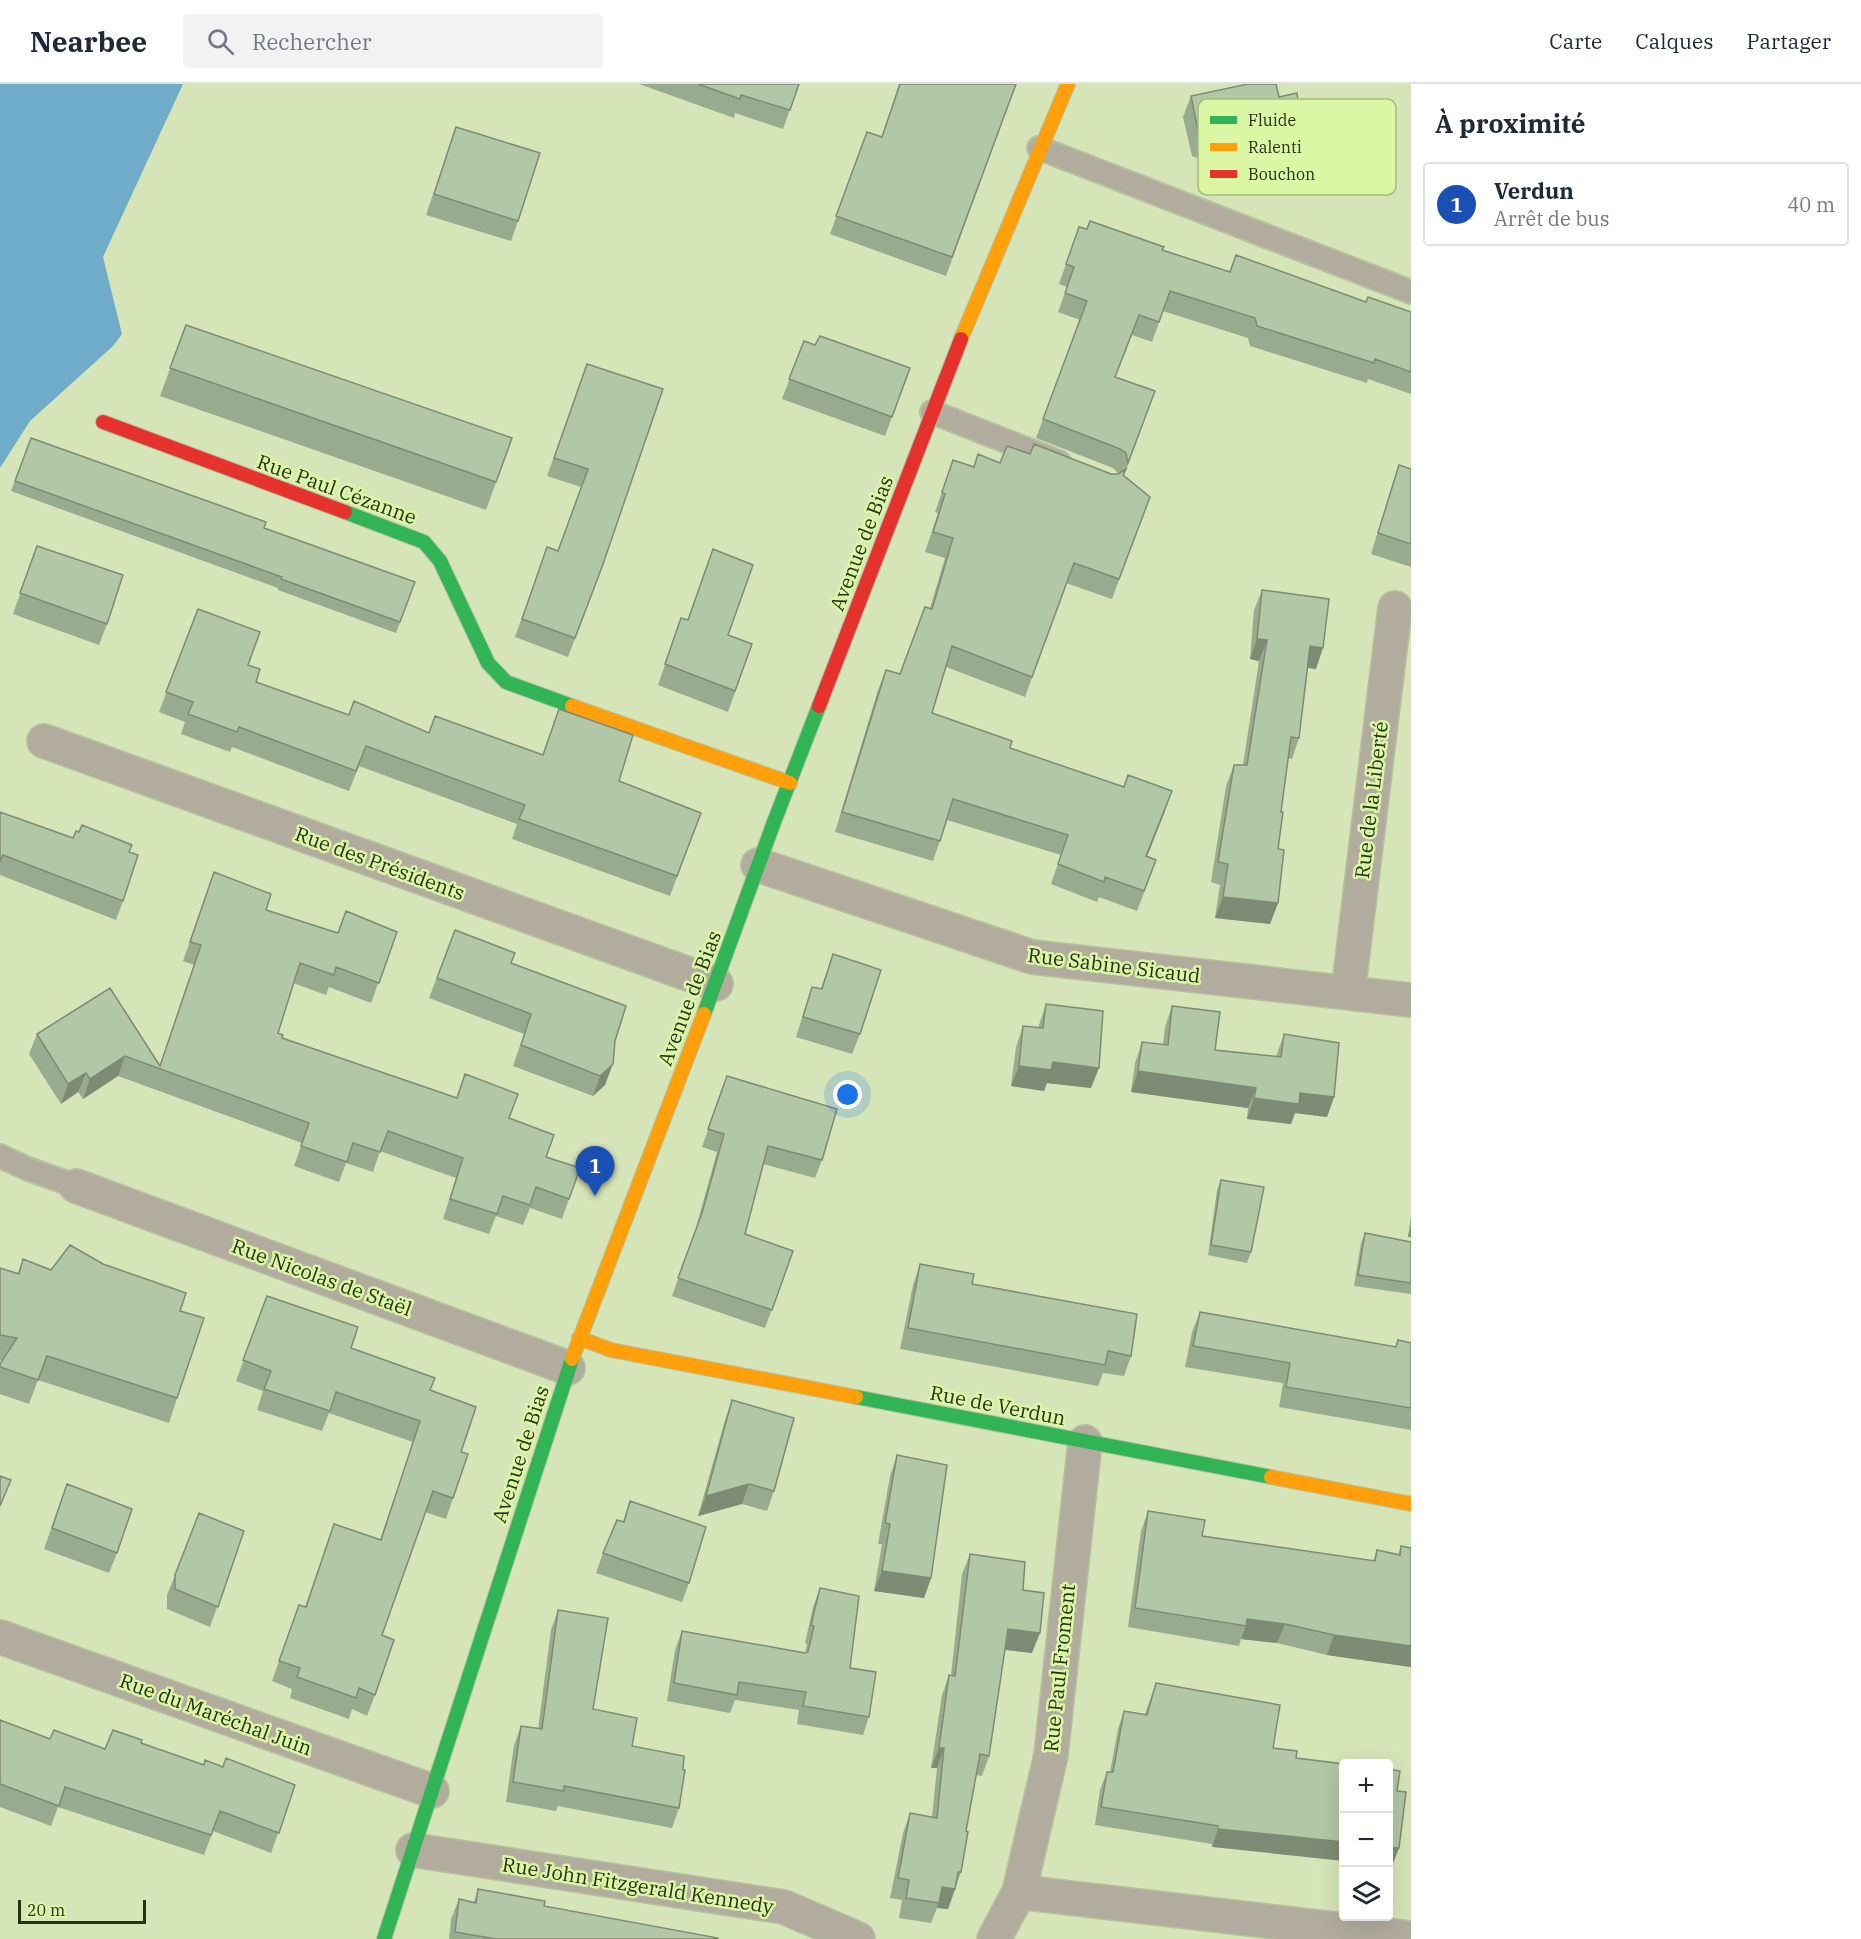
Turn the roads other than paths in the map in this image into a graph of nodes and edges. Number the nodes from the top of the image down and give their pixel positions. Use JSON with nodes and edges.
{"nodes":[{"id":1,"x":1068,"y":84,"type":"edge"},
{"id":2,"x":1039,"y":148,"type":"junction"},
{"id":3,"x":1411,"y":292,"type":"edge"},
{"id":4,"x":932,"y":412,"type":"junction"},
{"id":5,"x":103,"y":422,"type":"dead end"},
{"id":6,"x":1075,"y":468,"type":"edge"},
{"id":7,"x":1395,"y":608,"type":"dead end"},
{"id":8,"x":44,"y":741,"type":"dead end"},
{"id":9,"x":790,"y":783,"type":"junction"},
{"id":10,"x":758,"y":865,"type":"junction"},
{"id":11,"x":716,"y":984,"type":"junction"},
{"id":12,"x":1348,"y":993,"type":"junction"},
{"id":13,"x":1411,"y":1000,"type":"edge"},
{"id":14,"x":0,"y":1156,"type":"edge"},
{"id":15,"x":76,"y":1186,"type":"joint"},
{"id":16,"x":579,"y":1338,"type":"junction"},
{"id":17,"x":568,"y":1368,"type":"junction"},
{"id":18,"x":1084,"y":1442,"type":"junction"},
{"id":19,"x":1411,"y":1504,"type":"edge"},
{"id":20,"x":0,"y":1637,"type":"edge"},
{"id":21,"x":432,"y":1791,"type":"junction"},
{"id":22,"x":413,"y":1850,"type":"junction"},
{"id":23,"x":1018,"y":1892,"type":"junction"},
{"id":24,"x":1411,"y":1938,"type":"edge"},
{"id":25,"x":384,"y":1939,"type":"edge"},
{"id":26,"x":858,"y":1939,"type":"edge"},
{"id":27,"x":994,"y":1939,"type":"edge"}],
"edges":[{"from":1,"to":2,"type":"street","name":"Avenue de Bias"},
{"from":2,"to":3,"type":"lane"},
{"from":2,"to":4,"type":"street","name":"Avenue de Bias"},
{"from":4,"to":6,"type":"lane"},
{"from":4,"to":9,"type":"street","name":"Avenue de Bias"},
{"from":5,"to":9,"type":"street","name":"Rue Paul Cézanne"},
{"from":7,"to":12,"type":"street","name":"Rue de la Liberté"},
{"from":8,"to":11,"type":"street","name":"Rue des Présidents"},
{"from":9,"to":10,"type":"street","name":"Avenue de Bias"},
{"from":10,"to":11,"type":"street","name":"Avenue de Bias"},
{"from":10,"to":12,"type":"street","name":"Rue Sabine Sicaud"},
{"from":11,"to":16,"type":"street","name":"Avenue de Bias"},
{"from":12,"to":13,"type":"street","name":"Rue Sabine Sicaud"},
{"from":14,"to":15,"type":"lane"},
{"from":15,"to":17,"type":"street","name":"Rue Nicolas de Staël"},
{"from":16,"to":17,"type":"street","name":"Avenue de Bias"},
{"from":16,"to":18,"type":"street","name":"Rue de Verdun"},
{"from":17,"to":21,"type":"street","name":"Avenue de Bias"},
{"from":18,"to":19,"type":"street","name":"Rue de Verdun"},
{"from":18,"to":23,"type":"street","name":"Rue Paul Froment"},
{"from":20,"to":21,"type":"street","name":"Rue du Maréchal Juin"},
{"from":21,"to":22,"type":"street","name":"Avenue de Bias"},
{"from":22,"to":25,"type":"street","name":"Avenue de Bias"},
{"from":22,"to":26,"type":"street","name":"Rue John Fitzgerald Kennedy"},
{"from":23,"to":24,"type":"street"},
{"from":23,"to":27,"type":"street"}]}
